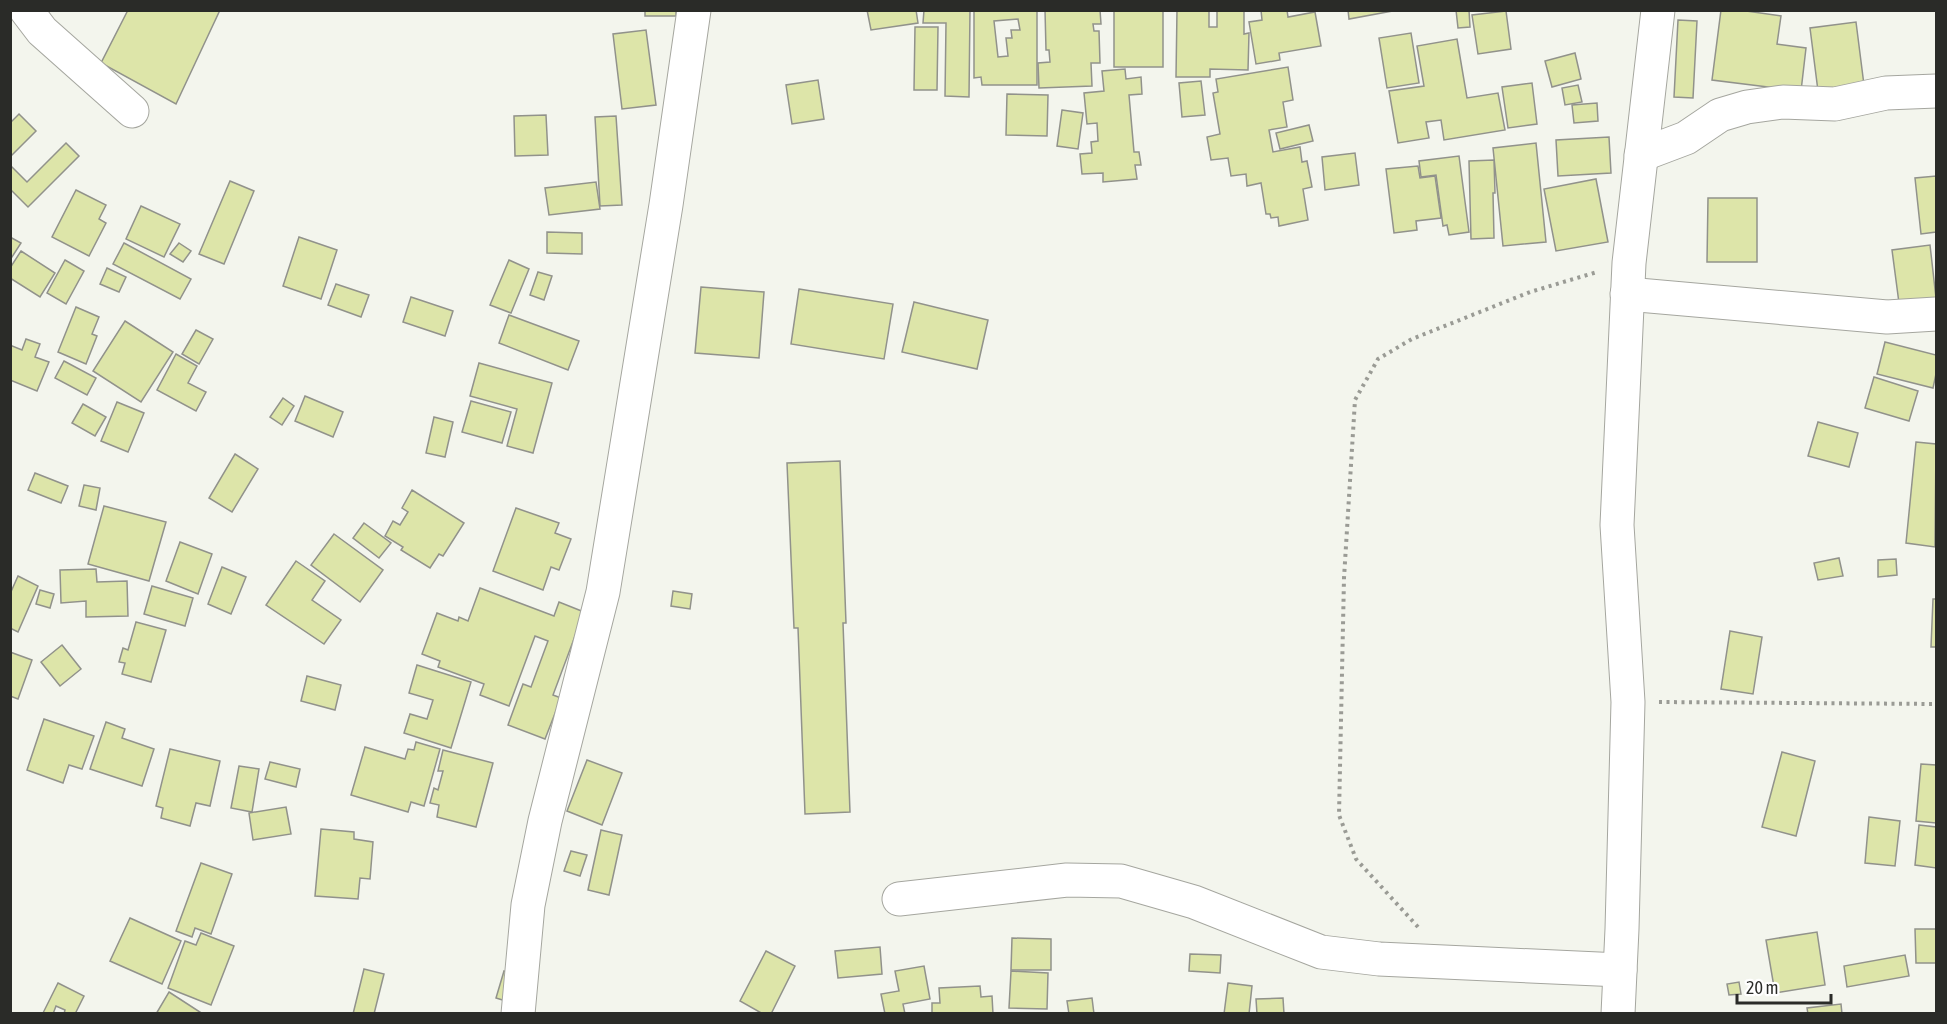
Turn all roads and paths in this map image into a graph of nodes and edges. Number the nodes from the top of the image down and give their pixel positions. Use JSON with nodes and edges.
{"nodes":[{"id":1,"x":26,"y":10,"type":"edge"},
{"id":2,"x":694,"y":10,"type":"edge"},
{"id":3,"x":1658,"y":10,"type":"edge"},
{"id":4,"x":1936,"y":91,"type":"edge"},
{"id":5,"x":132,"y":111,"type":"dead end"},
{"id":6,"x":1641,"y":154,"type":"junction"},
{"id":7,"x":1628,"y":278,"type":"junction"},
{"id":8,"x":1936,"y":314,"type":"edge"},
{"id":9,"x":1628,"y":702,"type":"junction"},
{"id":10,"x":1936,"y":704,"type":"edge"},
{"id":11,"x":899,"y":899,"type":"dead end"},
{"id":12,"x":1451,"y":963,"type":"junction"},
{"id":13,"x":1620,"y":970,"type":"junction"},
{"id":14,"x":518,"y":1014,"type":"edge"},
{"id":15,"x":1618,"y":1014,"type":"edge"}],
"edges":[{"from":1,"to":5,"type":"street"},
{"from":2,"to":14,"type":"street"},
{"from":3,"to":6,"type":"street"},
{"from":4,"to":6,"type":"street"},
{"from":6,"to":7,"type":"street"},
{"from":7,"to":8,"type":"street"},
{"from":7,"to":9,"type":"street"},
{"from":7,"to":12,"type":"path"},
{"from":9,"to":10,"type":"path"},
{"from":9,"to":13,"type":"street"},
{"from":11,"to":12,"type":"street"},
{"from":12,"to":13,"type":"street"},
{"from":13,"to":15,"type":"street"}]}
